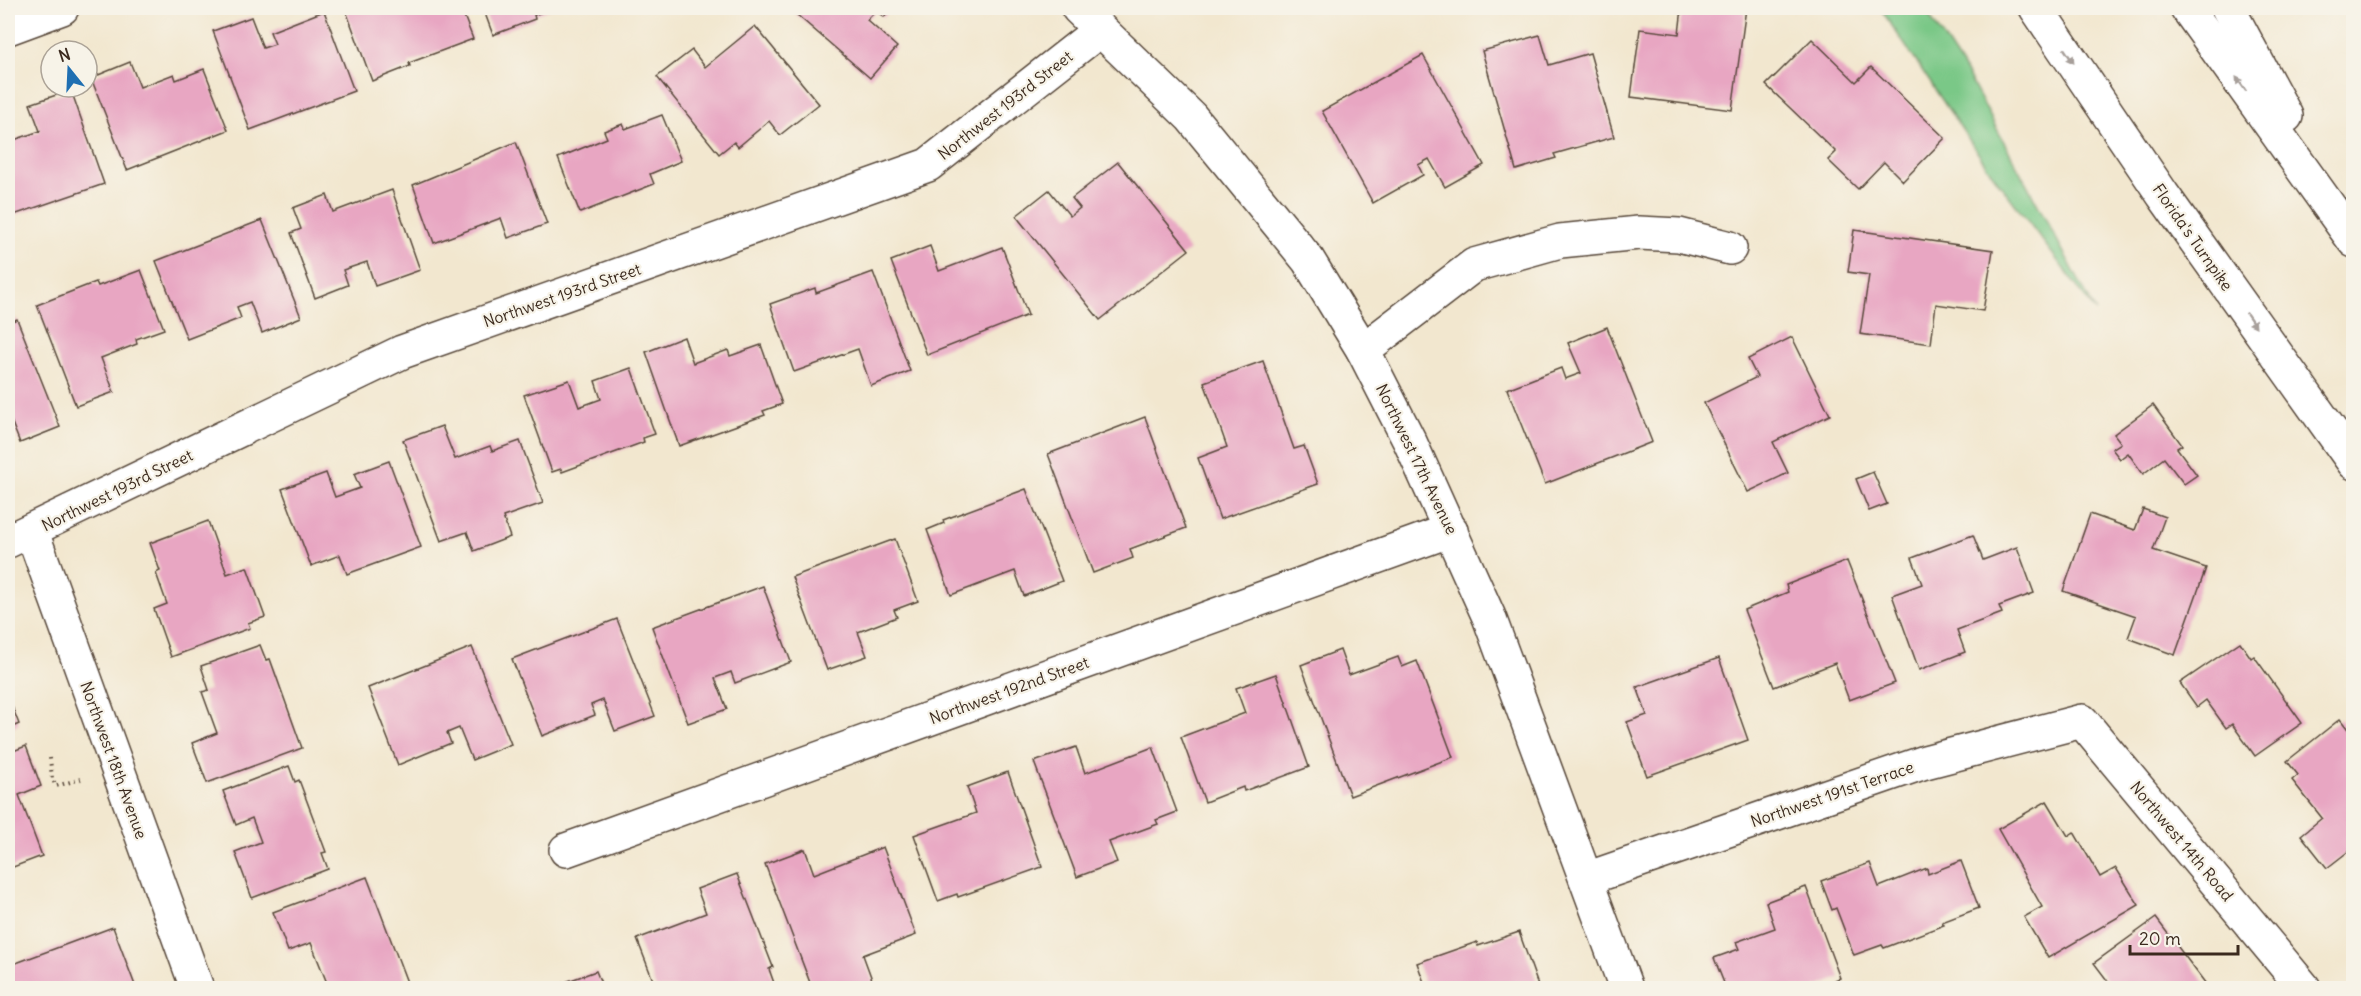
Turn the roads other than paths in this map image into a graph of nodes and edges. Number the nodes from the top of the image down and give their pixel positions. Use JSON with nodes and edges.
{"nodes":[{"id":1,"x":62,"y":8,"type":"edge"},
{"id":2,"x":2036,"y":8,"type":"edge"},
{"id":3,"x":2187,"y":8,"type":"edge"},
{"id":4,"x":2228,"y":8,"type":"edge"},
{"id":5,"x":1089,"y":19,"type":"edge"},
{"id":6,"x":8,"y":28,"type":"edge"},
{"id":7,"x":2351,"y":238,"type":"edge"},
{"id":8,"x":1730,"y":248,"type":"dead end"},
{"id":9,"x":1364,"y":350,"type":"junction"},
{"id":10,"x":2354,"y":463,"type":"edge"},
{"id":11,"x":1451,"y":530,"type":"junction"},
{"id":12,"x":20,"y":536,"type":"edge"},
{"id":13,"x":2082,"y":721,"type":"joint"},
{"id":14,"x":566,"y":850,"type":"dead end"},
{"id":15,"x":1586,"y":879,"type":"junction"},
{"id":16,"x":197,"y":988,"type":"edge"},
{"id":17,"x":1626,"y":988,"type":"edge"},
{"id":18,"x":2304,"y":988,"type":"edge"}],
"edges":[{"from":1,"to":6,"type":"main road"},
{"from":2,"to":10,"type":"main road","name":"Florida's Turnpike","one_way":true},
{"from":7,"to":3,"type":"main road","one_way":true},
{"from":4,"to":7,"type":"main road"},
{"from":5,"to":9,"type":"main road","name":"Northwest 17th Avenue"},
{"from":5,"to":12,"type":"main road","name":"Northwest 193rd Street"},
{"from":8,"to":9,"type":"main road"},
{"from":9,"to":11,"type":"main road","name":"Northwest 17th Avenue"},
{"from":11,"to":14,"type":"main road","name":"Northwest 192nd Street"},
{"from":11,"to":15,"type":"main road","name":"Northwest 17th Avenue"},
{"from":12,"to":16,"type":"main road","name":"Northwest 18th Avenue"},
{"from":13,"to":15,"type":"main road","name":"Northwest 191st Terrace"},
{"from":13,"to":18,"type":"main road","name":"Northwest 14th Road"},
{"from":15,"to":17,"type":"main road","name":"Northwest 17th Avenue"}]}
